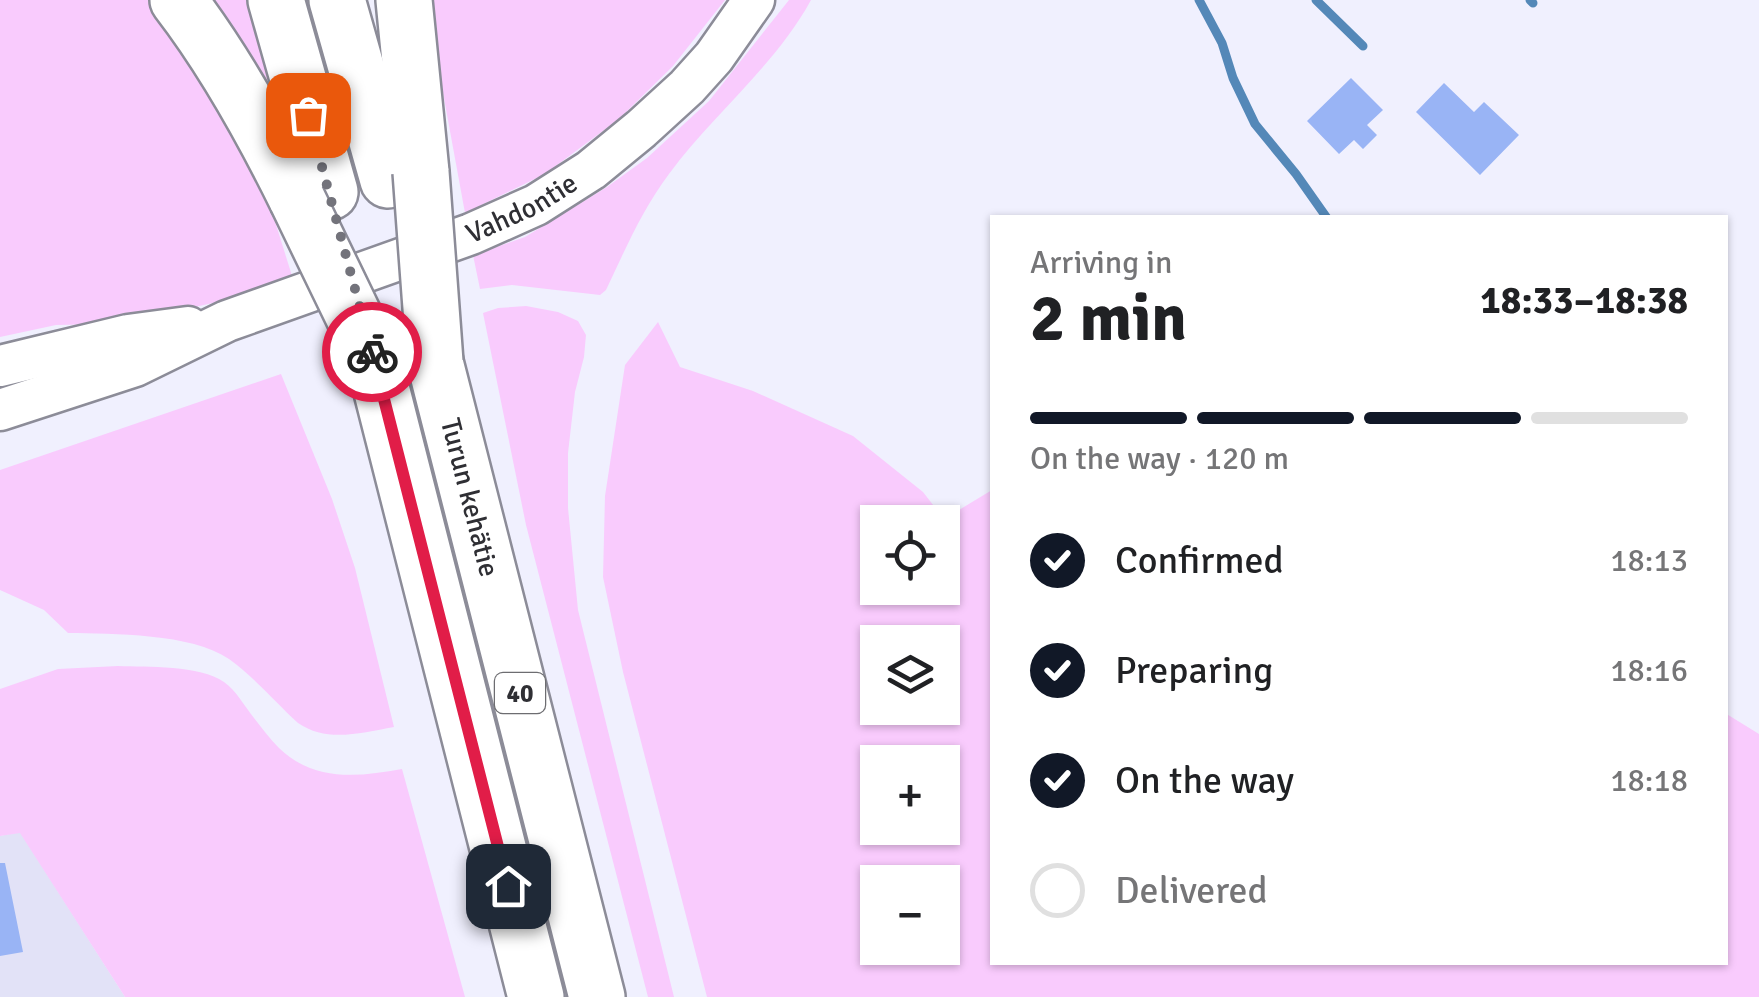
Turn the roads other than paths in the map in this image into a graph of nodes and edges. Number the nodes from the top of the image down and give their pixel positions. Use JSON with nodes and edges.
{"nodes":[{"id":1,"x":178,"y":0,"type":"edge"},
{"id":2,"x":276,"y":0,"type":"edge"},
{"id":3,"x":337,"y":0,"type":"edge"},
{"id":4,"x":404,"y":0,"type":"edge"},
{"id":5,"x":754,"y":0,"type":"edge"},
{"id":6,"x":404,"y":176,"type":"junction"},
{"id":7,"x":313,"y":196,"type":"junction"},
{"id":8,"x":227,"y":322,"type":"junction"},
{"id":9,"x":0,"y":366,"type":"edge"},
{"id":10,"x":0,"y":410,"type":"edge"},
{"id":11,"x":536,"y":997,"type":"edge"},
{"id":12,"x":597,"y":997,"type":"edge"}],
"edges":[{"from":1,"to":7,"type":"highway"},
{"from":2,"to":7,"type":"highway"},
{"from":3,"to":6,"type":"highway"},
{"from":4,"to":6,"type":"highway"},
{"from":5,"to":8,"type":"street","name":"Vahdontie"},
{"from":6,"to":12,"type":"highway","name":"Turun kehätie","number":"40","bridge":true},
{"from":7,"to":11,"type":"highway","number":"40","bridge":true},
{"from":8,"to":9,"type":"street","name":"Vahdontie"},
{"from":8,"to":10,"type":"street","name":"Vahdontie"}]}
